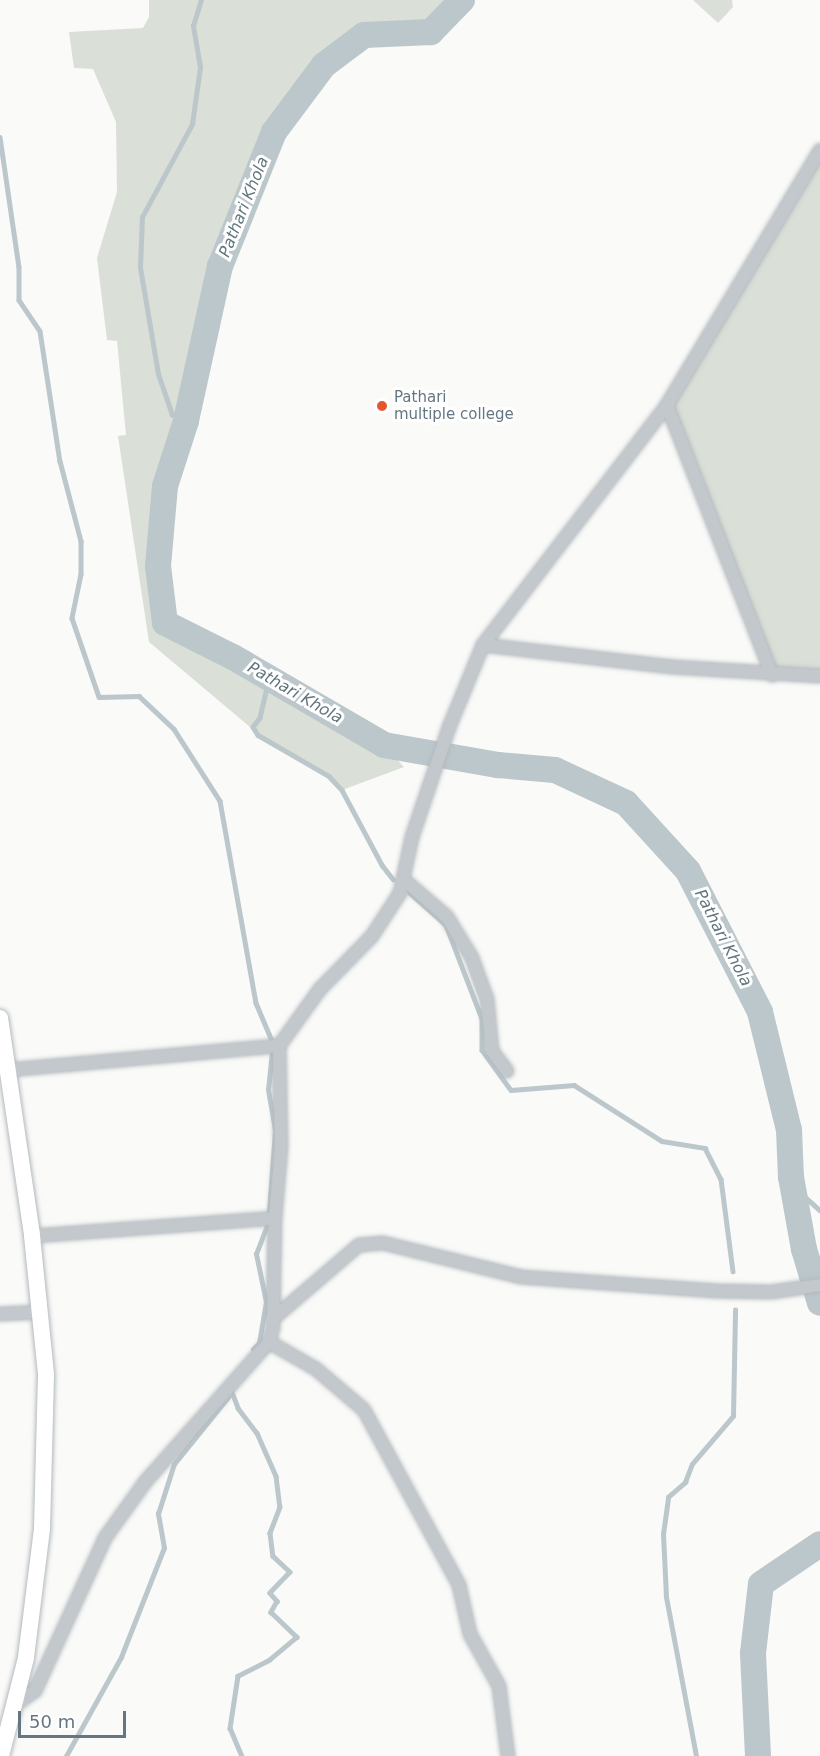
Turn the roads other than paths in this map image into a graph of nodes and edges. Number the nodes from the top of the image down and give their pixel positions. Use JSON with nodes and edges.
{"nodes":[{"id":1,"x":820,"y":150,"type":"edge"},
{"id":2,"x":667,"y":405,"type":"junction"},
{"id":3,"x":483,"y":645,"type":"junction"},
{"id":4,"x":772,"y":675,"type":"junction"},
{"id":5,"x":820,"y":676,"type":"edge"},
{"id":6,"x":403,"y":879,"type":"junction"},
{"id":7,"x":0,"y":1018,"type":"edge"},
{"id":8,"x":279,"y":1046,"type":"junction"},
{"id":9,"x":8,"y":1070,"type":"junction"},
{"id":10,"x":507,"y":1071,"type":"dead end"},
{"id":11,"x":275,"y":1218,"type":"junction"},
{"id":12,"x":32,"y":1236,"type":"junction"},
{"id":13,"x":820,"y":1286,"type":"edge"},
{"id":14,"x":41,"y":1311,"type":"junction"},
{"id":15,"x":0,"y":1314,"type":"edge"},
{"id":16,"x":274,"y":1318,"type":"junction"},
{"id":17,"x":269,"y":1342,"type":"junction"},
{"id":18,"x":14,"y":1706,"type":"junction"},
{"id":19,"x":1,"y":1756,"type":"edge"},
{"id":20,"x":508,"y":1756,"type":"edge"}],
"edges":[{"from":1,"to":2,"type":"street"},
{"from":2,"to":3,"type":"street"},
{"from":2,"to":4,"type":"street"},
{"from":3,"to":4,"type":"street"},
{"from":3,"to":6,"type":"street"},
{"from":4,"to":5,"type":"street"},
{"from":6,"to":8,"type":"street"},
{"from":6,"to":10,"type":"street"},
{"from":7,"to":9,"type":"street"},
{"from":8,"to":9,"type":"street"},
{"from":8,"to":11,"type":"street"},
{"from":9,"to":12,"type":"street"},
{"from":11,"to":12,"type":"street"},
{"from":11,"to":16,"type":"street"},
{"from":12,"to":14,"type":"street"},
{"from":13,"to":16,"type":"street"},
{"from":14,"to":15,"type":"street"},
{"from":14,"to":18,"type":"street"},
{"from":16,"to":17,"type":"street"},
{"from":17,"to":18,"type":"street"},
{"from":17,"to":20,"type":"street"},
{"from":18,"to":19,"type":"street"}]}
